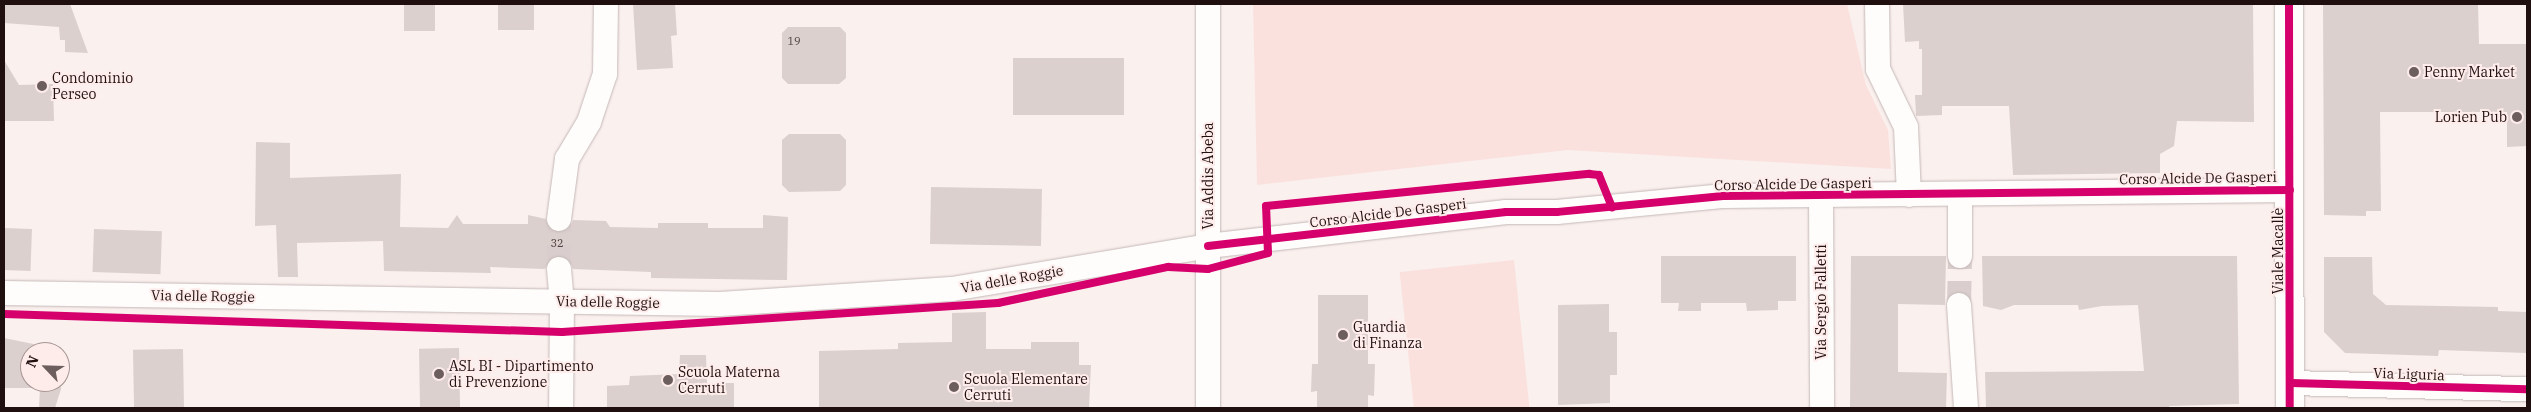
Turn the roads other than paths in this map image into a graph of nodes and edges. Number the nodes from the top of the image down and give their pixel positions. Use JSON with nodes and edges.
{"nodes":[{"id":1,"x":606,"y":4,"type":"edge"},
{"id":2,"x":1208,"y":4,"type":"edge"},
{"id":3,"x":1877,"y":4,"type":"edge"},
{"id":4,"x":2289,"y":4,"type":"edge"},
{"id":5,"x":2290,"y":190,"type":"junction"},
{"id":6,"x":1960,"y":194,"type":"junction"},
{"id":7,"x":1909,"y":195,"type":"junction"},
{"id":8,"x":1821,"y":196,"type":"junction"},
{"id":9,"x":559,"y":219,"type":"tunnel mouth"},
{"id":10,"x":1208,"y":246,"type":"junction"},
{"id":11,"x":1960,"y":256,"type":"tunnel mouth"},
{"id":12,"x":559,"y":269,"type":"tunnel mouth"},
{"id":13,"x":4,"y":293,"type":"edge"},
{"id":14,"x":562,"y":302,"type":"junction"},
{"id":15,"x":1959,"y":305,"type":"tunnel mouth"},
{"id":16,"x":2527,"y":390,"type":"edge"},
{"id":17,"x":2290,"y":396,"type":"edge"},
{"id":18,"x":561,"y":408,"type":"edge"},
{"id":19,"x":1208,"y":408,"type":"edge"},
{"id":20,"x":1822,"y":408,"type":"edge"},
{"id":21,"x":1966,"y":408,"type":"edge"}],
"edges":[{"from":1,"to":9,"type":"street"},
{"from":2,"to":10,"type":"street","name":"Via Addis Abeba"},
{"from":3,"to":7,"type":"street"},
{"from":4,"to":5,"type":"street","name":"Viale Macallè"},
{"from":5,"to":6,"type":"street","name":"Corso Alcide De Gasperi"},
{"from":5,"to":17,"type":"street","name":"Viale Macallè"},
{"from":6,"to":7,"type":"street","name":"Corso Alcide De Gasperi"},
{"from":6,"to":11,"type":"street"},
{"from":7,"to":8,"type":"street","name":"Corso Alcide De Gasperi"},
{"from":8,"to":10,"type":"street","name":"Corso Alcide De Gasperi"},
{"from":8,"to":20,"type":"street","name":"Via Sergio Falletti"},
{"from":10,"to":14,"type":"street","name":"Via delle Roggie"},
{"from":10,"to":19,"type":"street","name":"Via Addis Abeba"},
{"from":12,"to":14,"type":"street"},
{"from":13,"to":14,"type":"street","name":"Via delle Roggie"},
{"from":14,"to":18,"type":"street"},
{"from":15,"to":21,"type":"street"},
{"from":16,"to":17,"type":"street","name":"Via Liguria"}]}
